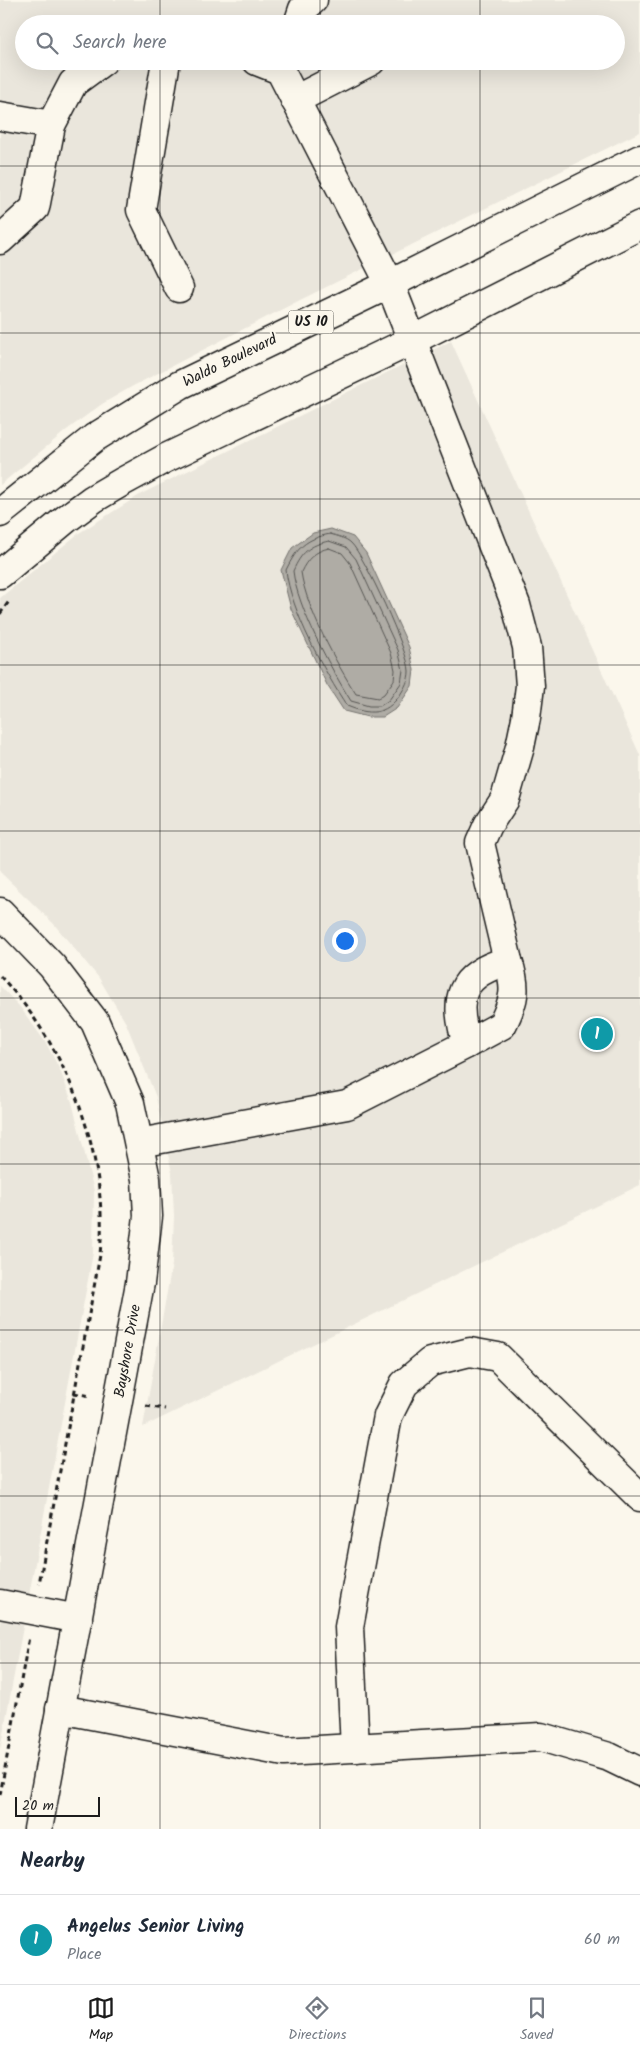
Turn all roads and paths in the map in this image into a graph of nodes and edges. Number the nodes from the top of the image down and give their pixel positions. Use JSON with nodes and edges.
{"nodes":[{"id":1,"x":313,"y":0,"type":"edge"},
{"id":2,"x":301,"y":15,"type":"edge"},
{"id":3,"x":91,"y":70,"type":"edge"},
{"id":4,"x":164,"y":70,"type":"edge"},
{"id":5,"x":278,"y":70,"type":"edge"},
{"id":6,"x":354,"y":70,"type":"edge"},
{"id":7,"x":296,"y":100,"type":"junction"},
{"id":8,"x":0,"y":116,"type":"edge"},
{"id":9,"x":51,"y":124,"type":"junction"},
{"id":10,"x":640,"y":159,"type":"edge"},
{"id":11,"x":640,"y":226,"type":"edge"},
{"id":12,"x":0,"y":240,"type":"edge"},
{"id":13,"x":390,"y":284,"type":"junction"},
{"id":14,"x":179,"y":288,"type":"dead end"},
{"id":15,"x":413,"y":340,"type":"junction"},
{"id":16,"x":0,"y":513,"type":"edge"},
{"id":17,"x":0,"y":574,"type":"edge"},
{"id":18,"x":4,"y":609,"type":"dead end"},
{"id":19,"x":0,"y":614,"type":"edge"},
{"id":20,"x":0,"y":912,"type":"edge"},
{"id":21,"x":508,"y":961,"type":"junction"},
{"id":22,"x":0,"y":976,"type":"edge"},
{"id":23,"x":467,"y":1044,"type":"junction"},
{"id":24,"x":139,"y":1143,"type":"junction"},
{"id":25,"x":640,"y":1497,"type":"edge"},
{"id":26,"x":0,"y":1604,"type":"edge"},
{"id":27,"x":34,"y":1610,"type":"junction"},
{"id":28,"x":78,"y":1619,"type":"junction"},
{"id":29,"x":60,"y":1709,"type":"junction"},
{"id":30,"x":355,"y":1748,"type":"junction"},
{"id":31,"x":640,"y":1772,"type":"edge"},
{"id":32,"x":0,"y":1795,"type":"edge"},
{"id":33,"x":38,"y":1829,"type":"edge"}],
"edges":[{"from":1,"to":2,"type":"main road"},
{"from":3,"to":9,"type":"main road"},
{"from":4,"to":14,"type":"main road"},
{"from":5,"to":7,"type":"main road"},
{"from":6,"to":7,"type":"main road"},
{"from":7,"to":13,"type":"main road"},
{"from":8,"to":9,"type":"main road"},
{"from":9,"to":12,"type":"main road"},
{"from":10,"to":13,"type":"main road","name":"Waldo Boulevard","number":"US 10"},
{"from":11,"to":15,"type":"main road"},
{"from":13,"to":15,"type":"main road"},
{"from":13,"to":16,"type":"main road","name":"Waldo Boulevard","number":"US 10"},
{"from":15,"to":17,"type":"main road"},
{"from":15,"to":21,"type":"main road"},
{"from":18,"to":19,"type":"path"},
{"from":20,"to":24,"type":"main road","name":"Bayshore Drive"},
{"from":21,"to":23,"type":"main road"},
{"from":21,"to":23,"type":"main road"},
{"from":22,"to":27,"type":"path"},
{"from":23,"to":24,"type":"main road"},
{"from":24,"to":28,"type":"main road","name":"Bayshore Drive"},
{"from":25,"to":30,"type":"main road"},
{"from":26,"to":27,"type":"main road"},
{"from":27,"to":28,"type":"main road"},
{"from":27,"to":32,"type":"path"},
{"from":28,"to":29,"type":"main road","name":"Bayshore Drive"},
{"from":29,"to":30,"type":"main road"},
{"from":29,"to":33,"type":"main road","name":"Bayshore Drive"},
{"from":30,"to":31,"type":"main road"}]}
